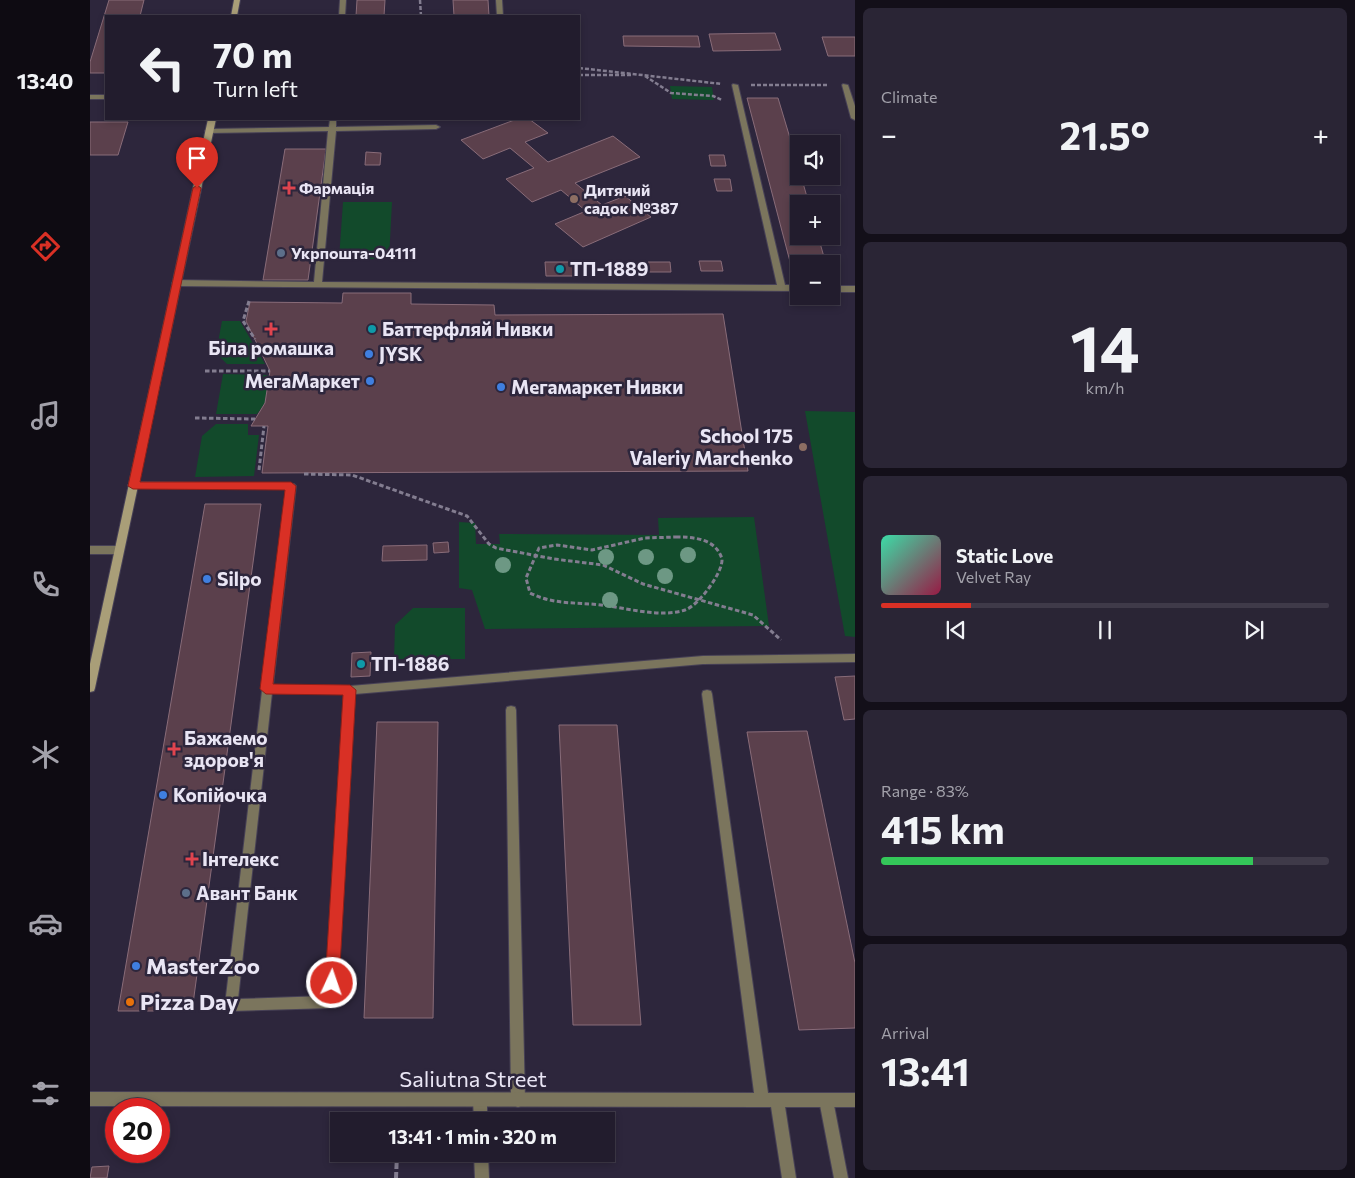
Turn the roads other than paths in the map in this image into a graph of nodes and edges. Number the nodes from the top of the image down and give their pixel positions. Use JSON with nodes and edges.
{"nodes":[{"id":1,"x":237,"y":0,"type":"edge"},
{"id":2,"x":343,"y":0,"type":"edge"},
{"id":3,"x":498,"y":0,"type":"edge"},
{"id":4,"x":234,"y":15,"type":"edge"},
{"id":5,"x":342,"y":15,"type":"edge"},
{"id":6,"x":500,"y":15,"type":"edge"},
{"id":7,"x":735,"y":85,"type":"dead end"},
{"id":8,"x":845,"y":85,"type":"dead end"},
{"id":9,"x":90,"y":97,"type":"edge"},
{"id":10,"x":105,"y":97,"type":"edge"},
{"id":11,"x":855,"y":118,"type":"edge"},
{"id":12,"x":212,"y":120,"type":"edge"},
{"id":13,"x":333,"y":120,"type":"edge"},
{"id":14,"x":436,"y":127,"type":"dead end"},
{"id":15,"x":332,"y":128,"type":"junction"},
{"id":16,"x":209,"y":131,"type":"junction"},
{"id":17,"x":176,"y":283,"type":"junction"},
{"id":18,"x":318,"y":284,"type":"junction"},
{"id":19,"x":782,"y":288,"type":"junction"},
{"id":20,"x":790,"y":288,"type":"edge"},
{"id":21,"x":840,"y":289,"type":"edge"},
{"id":22,"x":855,"y":289,"type":"edge"},
{"id":23,"x":133,"y":486,"type":"junction"},
{"id":24,"x":90,"y":550,"type":"edge"},
{"id":25,"x":119,"y":550,"type":"junction"},
{"id":26,"x":855,"y":658,"type":"edge"},
{"id":27,"x":90,"y":688,"type":"edge"},
{"id":28,"x":266,"y":689,"type":"junction"},
{"id":29,"x":350,"y":690,"type":"junction"},
{"id":30,"x":706,"y":694,"type":"dead end"},
{"id":31,"x":511,"y":710,"type":"dead end"},
{"id":32,"x":90,"y":1100,"type":"edge"},
{"id":33,"x":480,"y":1100,"type":"junction"},
{"id":34,"x":518,"y":1100,"type":"junction"},
{"id":35,"x":762,"y":1100,"type":"junction"},
{"id":36,"x":777,"y":1100,"type":"junction"},
{"id":37,"x":826,"y":1100,"type":"junction"},
{"id":38,"x":855,"y":1100,"type":"edge"},
{"id":39,"x":481,"y":1112,"type":"edge"},
{"id":40,"x":481,"y":1162,"type":"edge"},
{"id":41,"x":482,"y":1178,"type":"edge"},
{"id":42,"x":789,"y":1178,"type":"edge"},
{"id":43,"x":841,"y":1178,"type":"edge"}],
"edges":[{"from":1,"to":4,"type":"main road"},
{"from":2,"to":5,"type":"street"},
{"from":3,"to":6,"type":"street"},
{"from":7,"to":19,"type":"street"},
{"from":8,"to":11,"type":"street"},
{"from":9,"to":10,"type":"street"},
{"from":12,"to":16,"type":"main road"},
{"from":13,"to":15,"type":"street"},
{"from":14,"to":15,"type":"street"},
{"from":15,"to":16,"type":"street"},
{"from":15,"to":18,"type":"street"},
{"from":16,"to":17,"type":"main road"},
{"from":17,"to":18,"type":"street"},
{"from":17,"to":23,"type":"main road"},
{"from":18,"to":19,"type":"street"},
{"from":19,"to":20,"type":"street"},
{"from":21,"to":22,"type":"street"},
{"from":23,"to":25,"type":"main road"},
{"from":23,"to":28,"type":"street"},
{"from":24,"to":25,"type":"street"},
{"from":25,"to":27,"type":"main road"},
{"from":26,"to":29,"type":"street"},
{"from":28,"to":29,"type":"street"},
{"from":28,"to":29,"type":"street"},
{"from":30,"to":35,"type":"street"},
{"from":31,"to":34,"type":"street"},
{"from":32,"to":33,"type":"street","name":"Saliutna Street"},
{"from":33,"to":34,"type":"street","name":"Saliutna Street"},
{"from":33,"to":39,"type":"street"},
{"from":34,"to":35,"type":"street","name":"Saliutna Street"},
{"from":35,"to":36,"type":"street","name":"Saliutna Street"},
{"from":36,"to":37,"type":"street","name":"Saliutna Street"},
{"from":36,"to":42,"type":"street"},
{"from":37,"to":38,"type":"street","name":"Saliutna Street"},
{"from":37,"to":43,"type":"street"},
{"from":40,"to":41,"type":"street"}]}
